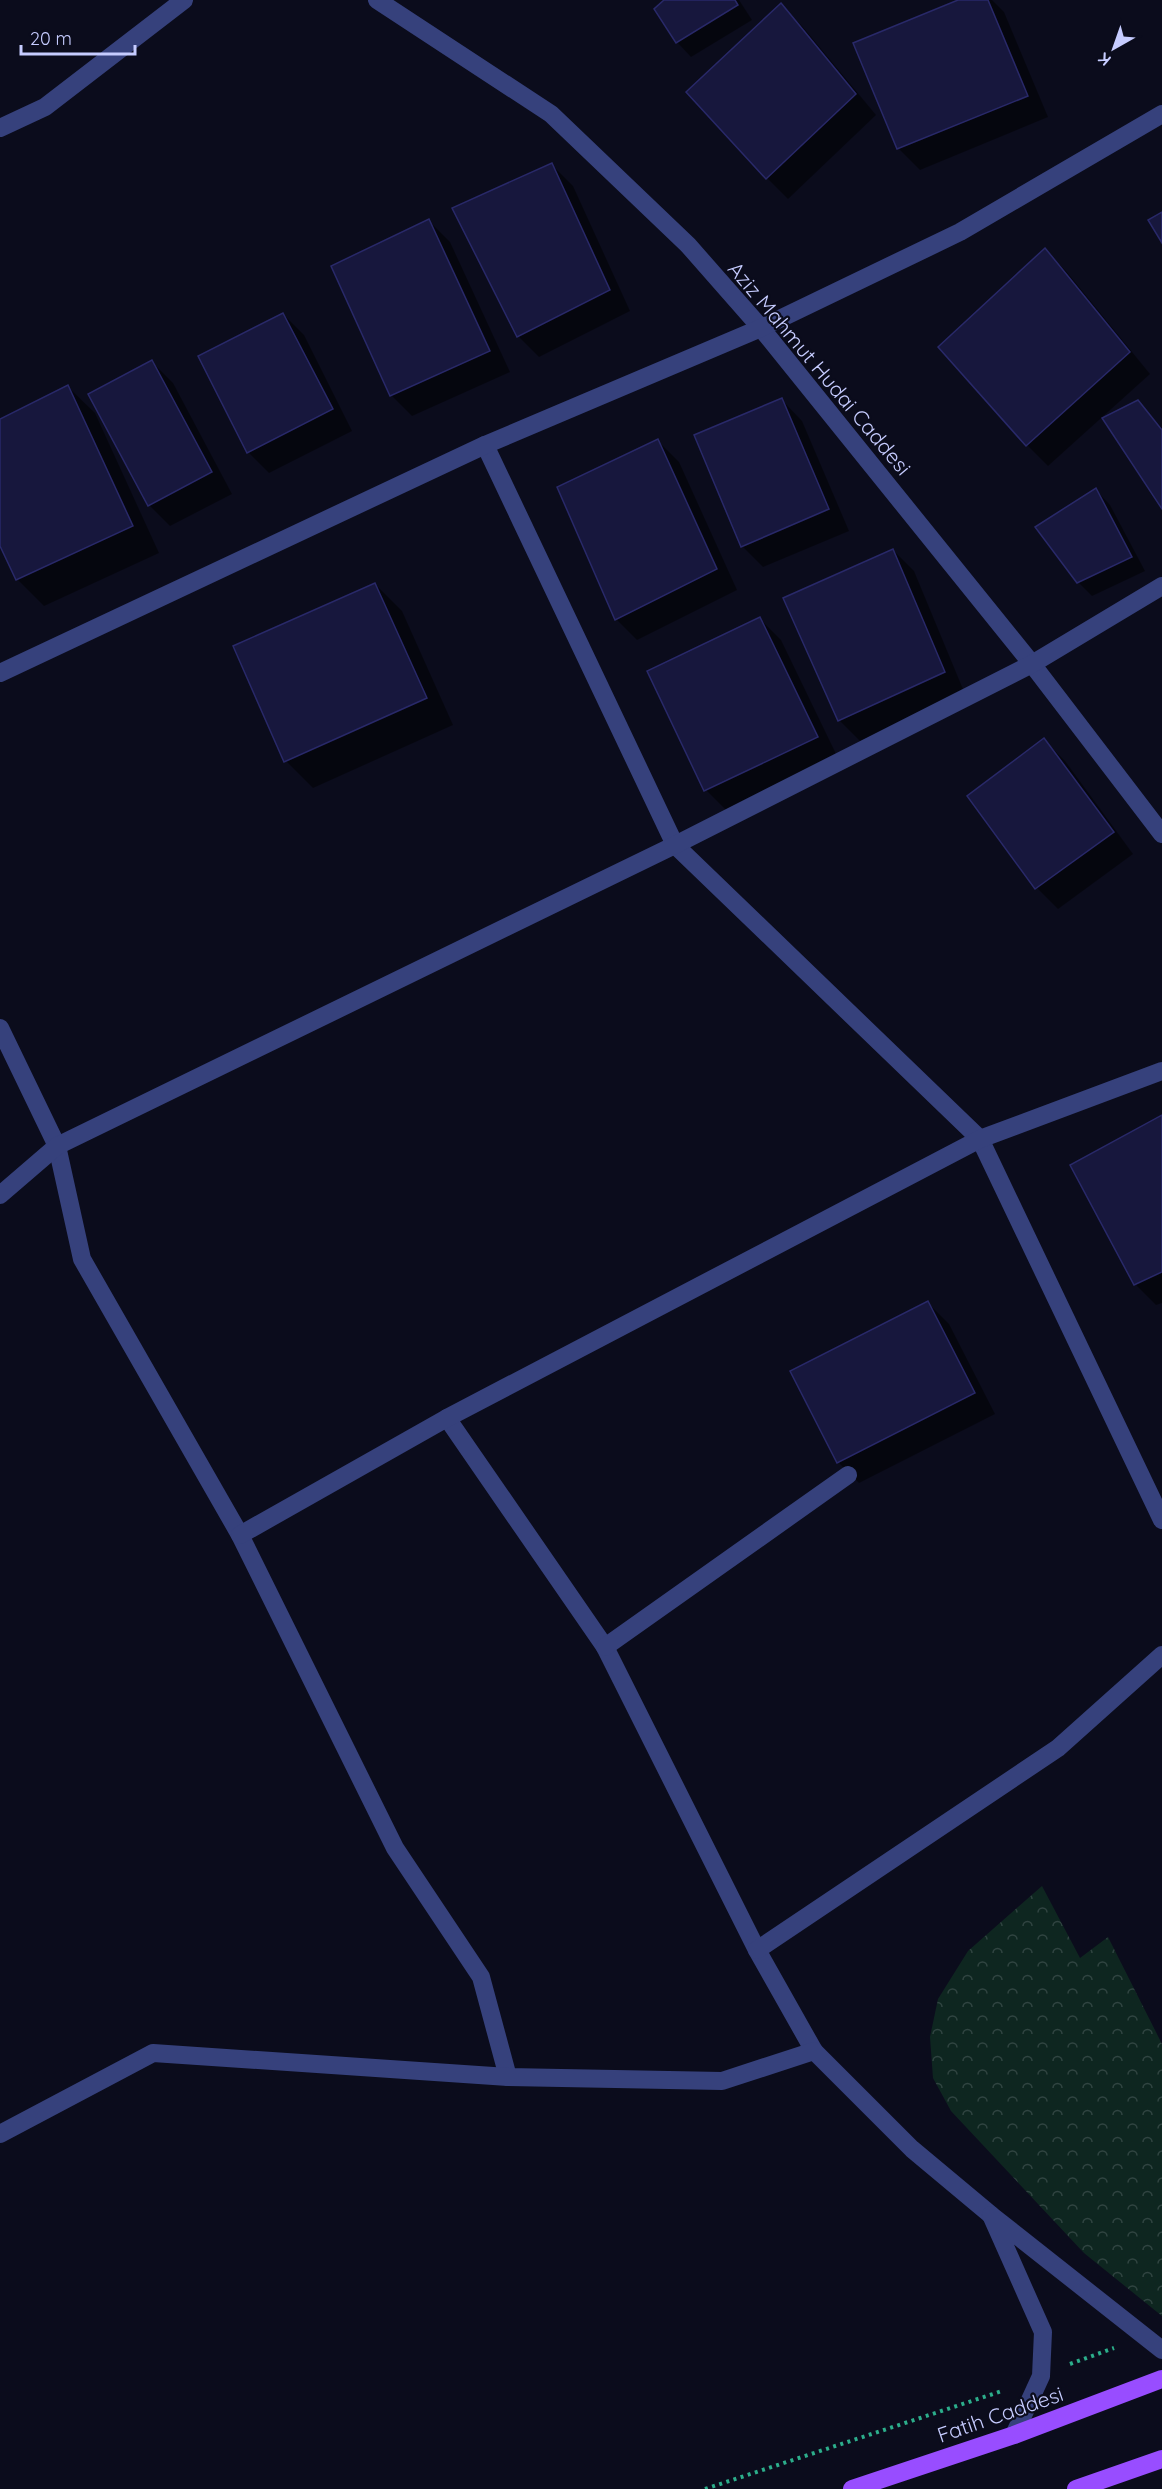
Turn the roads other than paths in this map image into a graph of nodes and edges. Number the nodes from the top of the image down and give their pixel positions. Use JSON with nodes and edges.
{"nodes":[{"id":1,"x":184,"y":0,"type":"edge"},
{"id":2,"x":377,"y":0,"type":"edge"},
{"id":3,"x":1162,"y":114,"type":"edge"},
{"id":4,"x":0,"y":128,"type":"edge"},
{"id":5,"x":761,"y":328,"type":"junction"},
{"id":6,"x":485,"y":444,"type":"junction"},
{"id":7,"x":1162,"y":586,"type":"edge"},
{"id":8,"x":1032,"y":664,"type":"junction"},
{"id":9,"x":0,"y":673,"type":"edge"},
{"id":10,"x":1162,"y":834,"type":"edge"},
{"id":11,"x":675,"y":845,"type":"junction"},
{"id":12,"x":0,"y":1028,"type":"edge"},
{"id":13,"x":1162,"y":1071,"type":"edge"},
{"id":14,"x":980,"y":1138,"type":"junction"},
{"id":15,"x":57,"y":1146,"type":"junction"},
{"id":16,"x":0,"y":1195,"type":"edge"},
{"id":17,"x":447,"y":1418,"type":"junction"},
{"id":18,"x":848,"y":1475,"type":"dead end"},
{"id":19,"x":1162,"y":1520,"type":"edge"},
{"id":20,"x":240,"y":1535,"type":"junction"},
{"id":21,"x":605,"y":1647,"type":"junction"},
{"id":22,"x":1162,"y":1655,"type":"edge"},
{"id":23,"x":757,"y":1950,"type":"junction"},
{"id":24,"x":814,"y":2051,"type":"junction"},
{"id":25,"x":508,"y":2077,"type":"junction"},
{"id":26,"x":0,"y":2134,"type":"edge"},
{"id":27,"x":991,"y":2215,"type":"junction"},
{"id":28,"x":1162,"y":2350,"type":"edge"},
{"id":29,"x":1162,"y":2379,"type":"edge"},
{"id":30,"x":1014,"y":2435,"type":"junction"},
{"id":31,"x":1162,"y":2459,"type":"edge"},
{"id":32,"x":852,"y":2489,"type":"edge"},
{"id":33,"x":1076,"y":2489,"type":"edge"}],
"edges":[{"from":1,"to":4,"type":"street"},
{"from":2,"to":5,"type":"street","name":"Aziz Mahmut Hudai Caddesi"},
{"from":3,"to":5,"type":"street"},
{"from":5,"to":6,"type":"street"},
{"from":5,"to":8,"type":"street","name":"Aziz Mahmut Hudai Caddesi"},
{"from":6,"to":9,"type":"street"},
{"from":6,"to":11,"type":"street"},
{"from":7,"to":8,"type":"street"},
{"from":8,"to":10,"type":"street","name":"Aziz Mahmut Hudai Caddesi"},
{"from":8,"to":11,"type":"street"},
{"from":11,"to":14,"type":"street"},
{"from":11,"to":15,"type":"street"},
{"from":12,"to":15,"type":"street"},
{"from":13,"to":14,"type":"street"},
{"from":14,"to":17,"type":"street"},
{"from":14,"to":19,"type":"street"},
{"from":15,"to":16,"type":"street"},
{"from":15,"to":20,"type":"street"},
{"from":17,"to":20,"type":"street"},
{"from":17,"to":21,"type":"street"},
{"from":18,"to":21,"type":"street"},
{"from":20,"to":25,"type":"street"},
{"from":21,"to":23,"type":"street"},
{"from":22,"to":23,"type":"street"},
{"from":23,"to":24,"type":"street"},
{"from":24,"to":25,"type":"street"},
{"from":24,"to":27,"type":"street"},
{"from":25,"to":26,"type":"street"},
{"from":27,"to":28,"type":"street"},
{"from":27,"to":30,"type":"street"},
{"from":29,"to":30,"type":"main road","name":"Fatih Caddesi"},
{"from":30,"to":32,"type":"main road","name":"Fatih Caddesi"},
{"from":31,"to":33,"type":"main road"}]}
